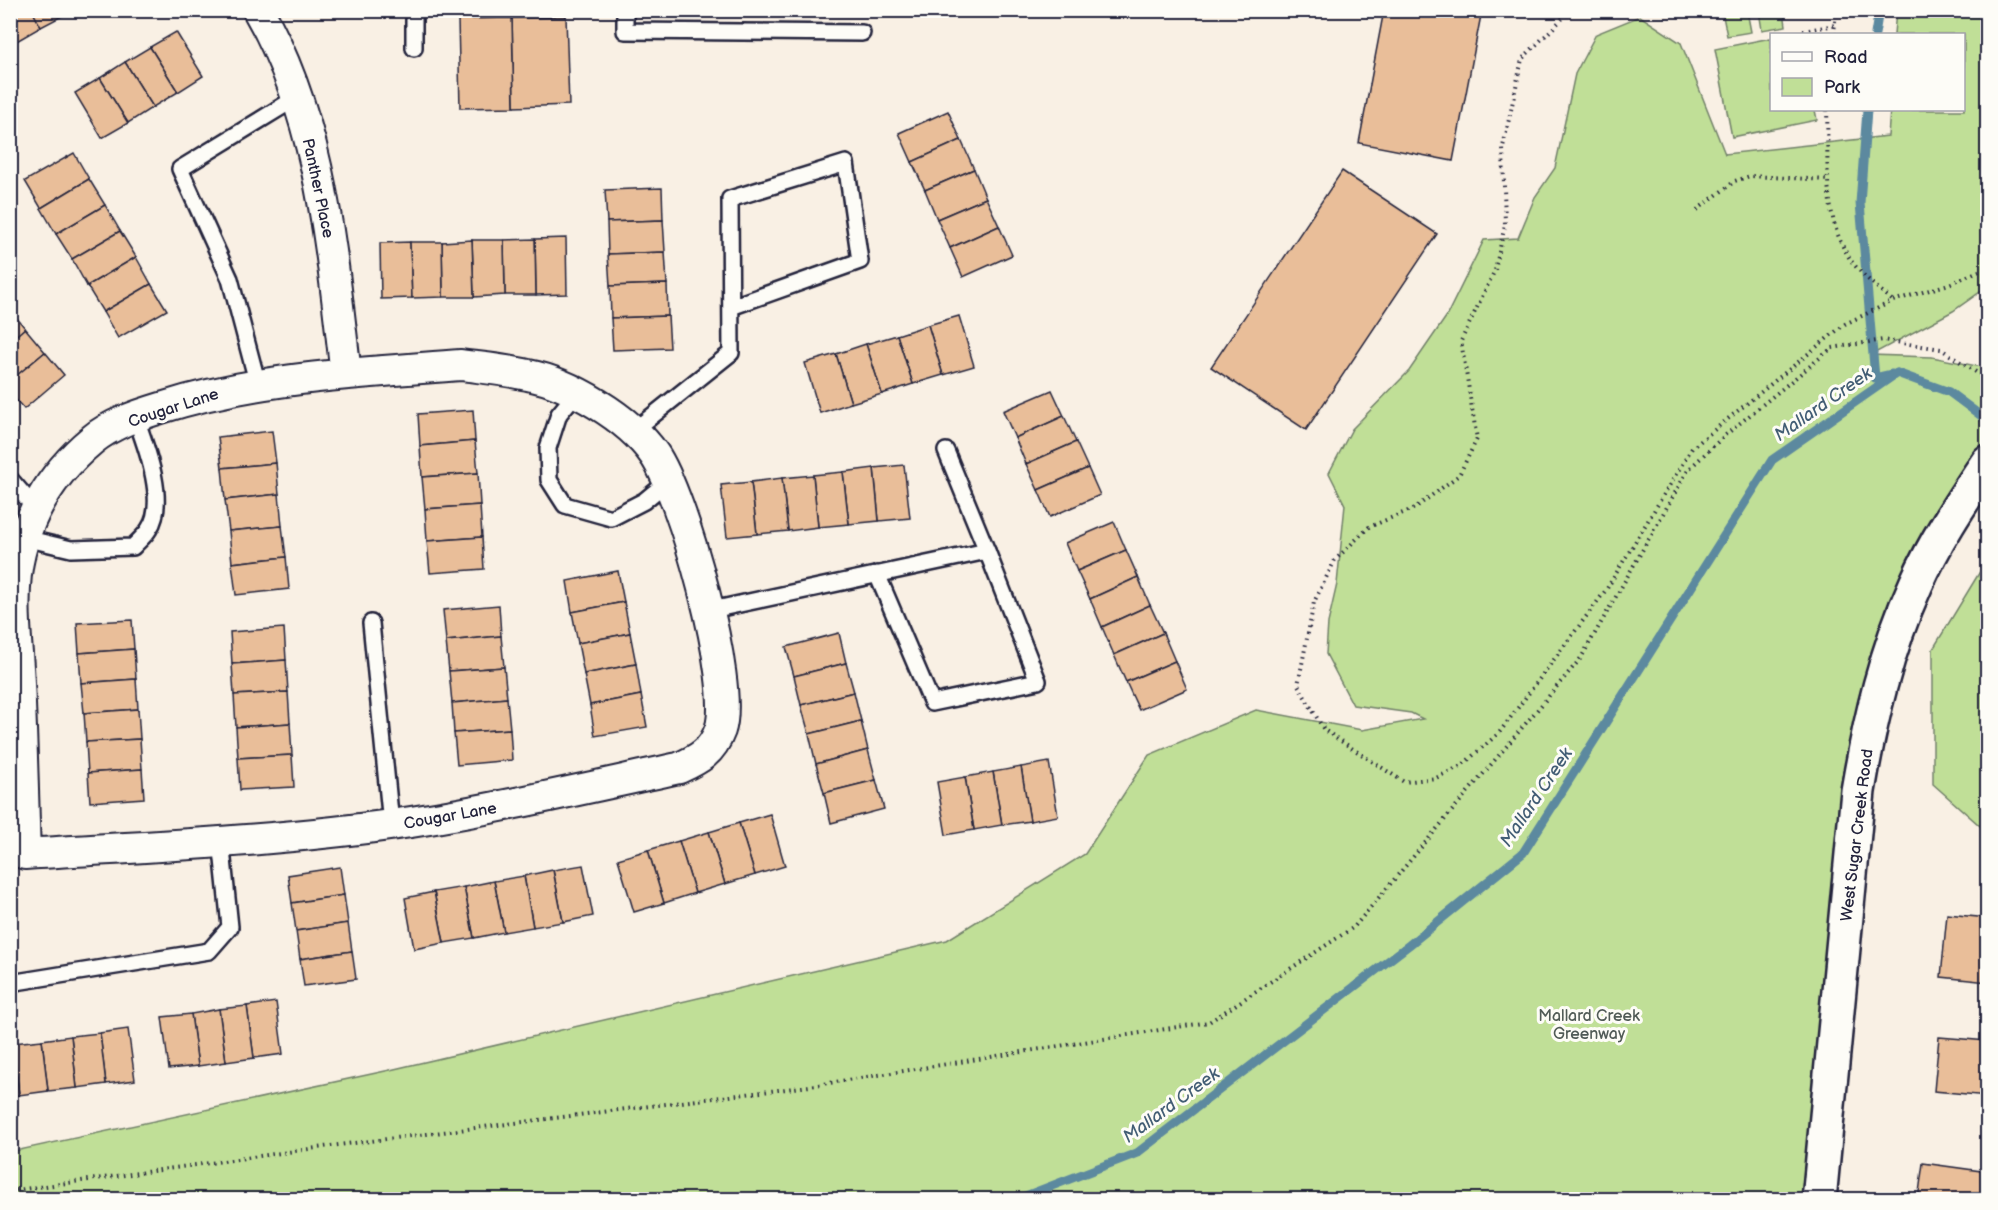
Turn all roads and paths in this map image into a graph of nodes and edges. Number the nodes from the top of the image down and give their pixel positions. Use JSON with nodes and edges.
{"nodes":[{"id":1,"x":258,"y":10,"type":"edge"},
{"id":2,"x":414,"y":10,"type":"edge"},
{"id":3,"x":625,"y":10,"type":"edge"},
{"id":4,"x":1571,"y":10,"type":"edge"},
{"id":5,"x":1836,"y":10,"type":"edge"},
{"id":6,"x":1835,"y":25,"type":"junction"},
{"id":7,"x":1803,"y":31,"type":"dead end"},
{"id":8,"x":862,"y":33,"type":"dead end"},
{"id":9,"x":1834,"y":33,"type":"edge"},
{"id":10,"x":414,"y":48,"type":"dead end"},
{"id":11,"x":296,"y":98,"type":"junction"},
{"id":12,"x":1827,"y":111,"type":"edge"},
{"id":13,"x":1829,"y":180,"type":"junction"},
{"id":14,"x":1697,"y":210,"type":"dead end"},
{"id":15,"x":1988,"y":267,"type":"edge"},
{"id":16,"x":1891,"y":302,"type":"junction"},
{"id":17,"x":731,"y":307,"type":"junction"},
{"id":18,"x":346,"y":374,"type":"junction"},
{"id":19,"x":1988,"y":380,"type":"edge"},
{"id":20,"x":258,"y":385,"type":"junction"},
{"id":21,"x":577,"y":392,"type":"junction"},
{"id":22,"x":135,"y":416,"type":"junction"},
{"id":23,"x":632,"y":432,"type":"junction"},
{"id":24,"x":946,"y":452,"type":"dead end"},
{"id":25,"x":1988,"y":462,"type":"edge"},
{"id":26,"x":10,"y":479,"type":"edge"},
{"id":27,"x":667,"y":482,"type":"junction"},
{"id":28,"x":35,"y":508,"type":"junction"},
{"id":29,"x":25,"y":538,"type":"junction"},
{"id":30,"x":987,"y":551,"type":"junction"},
{"id":31,"x":877,"y":574,"type":"junction"},
{"id":32,"x":707,"y":611,"type":"junction"},
{"id":33,"x":371,"y":623,"type":"dead end"},
{"id":34,"x":391,"y":824,"type":"junction"},
{"id":35,"x":221,"y":840,"type":"junction"},
{"id":36,"x":18,"y":855,"type":"edge"},
{"id":37,"x":10,"y":983,"type":"edge"},
{"id":38,"x":10,"y":1191,"type":"edge"},
{"id":39,"x":1819,"y":1200,"type":"edge"}],
"edges":[{"from":1,"to":11,"type":"street","name":"Panther Place"},
{"from":2,"to":10,"type":"lane"},
{"from":3,"to":8,"type":"lane"},
{"from":4,"to":16,"type":"path"},
{"from":5,"to":6,"type":"path"},
{"from":6,"to":7,"type":"path"},
{"from":6,"to":9,"type":"path"},
{"from":11,"to":18,"type":"street","name":"Panther Place"},
{"from":11,"to":20,"type":"lane"},
{"from":12,"to":13,"type":"path"},
{"from":13,"to":14,"type":"path"},
{"from":13,"to":16,"type":"path"},
{"from":15,"to":16,"type":"path"},
{"from":17,"to":17,"type":"lane"},
{"from":17,"to":23,"type":"lane"},
{"from":18,"to":20,"type":"street","name":"Cougar Lane"},
{"from":18,"to":21,"type":"street","name":"Cougar Lane"},
{"from":19,"to":38,"type":"path"},
{"from":20,"to":22,"type":"street","name":"Cougar Lane"},
{"from":21,"to":23,"type":"street","name":"Cougar Lane"},
{"from":21,"to":27,"type":"lane"},
{"from":22,"to":28,"type":"street","name":"Cougar Lane"},
{"from":22,"to":29,"type":"lane"},
{"from":23,"to":27,"type":"street","name":"Cougar Lane"},
{"from":24,"to":30,"type":"lane"},
{"from":25,"to":39,"type":"main road","name":"West Sugar Creek Road"},
{"from":26,"to":28,"type":"lane"},
{"from":27,"to":32,"type":"street","name":"Cougar Lane"},
{"from":28,"to":29,"type":"street","name":"Cougar Lane"},
{"from":29,"to":36,"type":"street","name":"Cougar Lane"},
{"from":30,"to":31,"type":"lane"},
{"from":30,"to":31,"type":"lane"},
{"from":31,"to":32,"type":"lane"},
{"from":32,"to":34,"type":"street","name":"Cougar Lane"},
{"from":33,"to":34,"type":"lane"},
{"from":34,"to":35,"type":"street","name":"Cougar Lane"},
{"from":35,"to":36,"type":"street","name":"Cougar Lane"},
{"from":35,"to":37,"type":"lane"}]}
